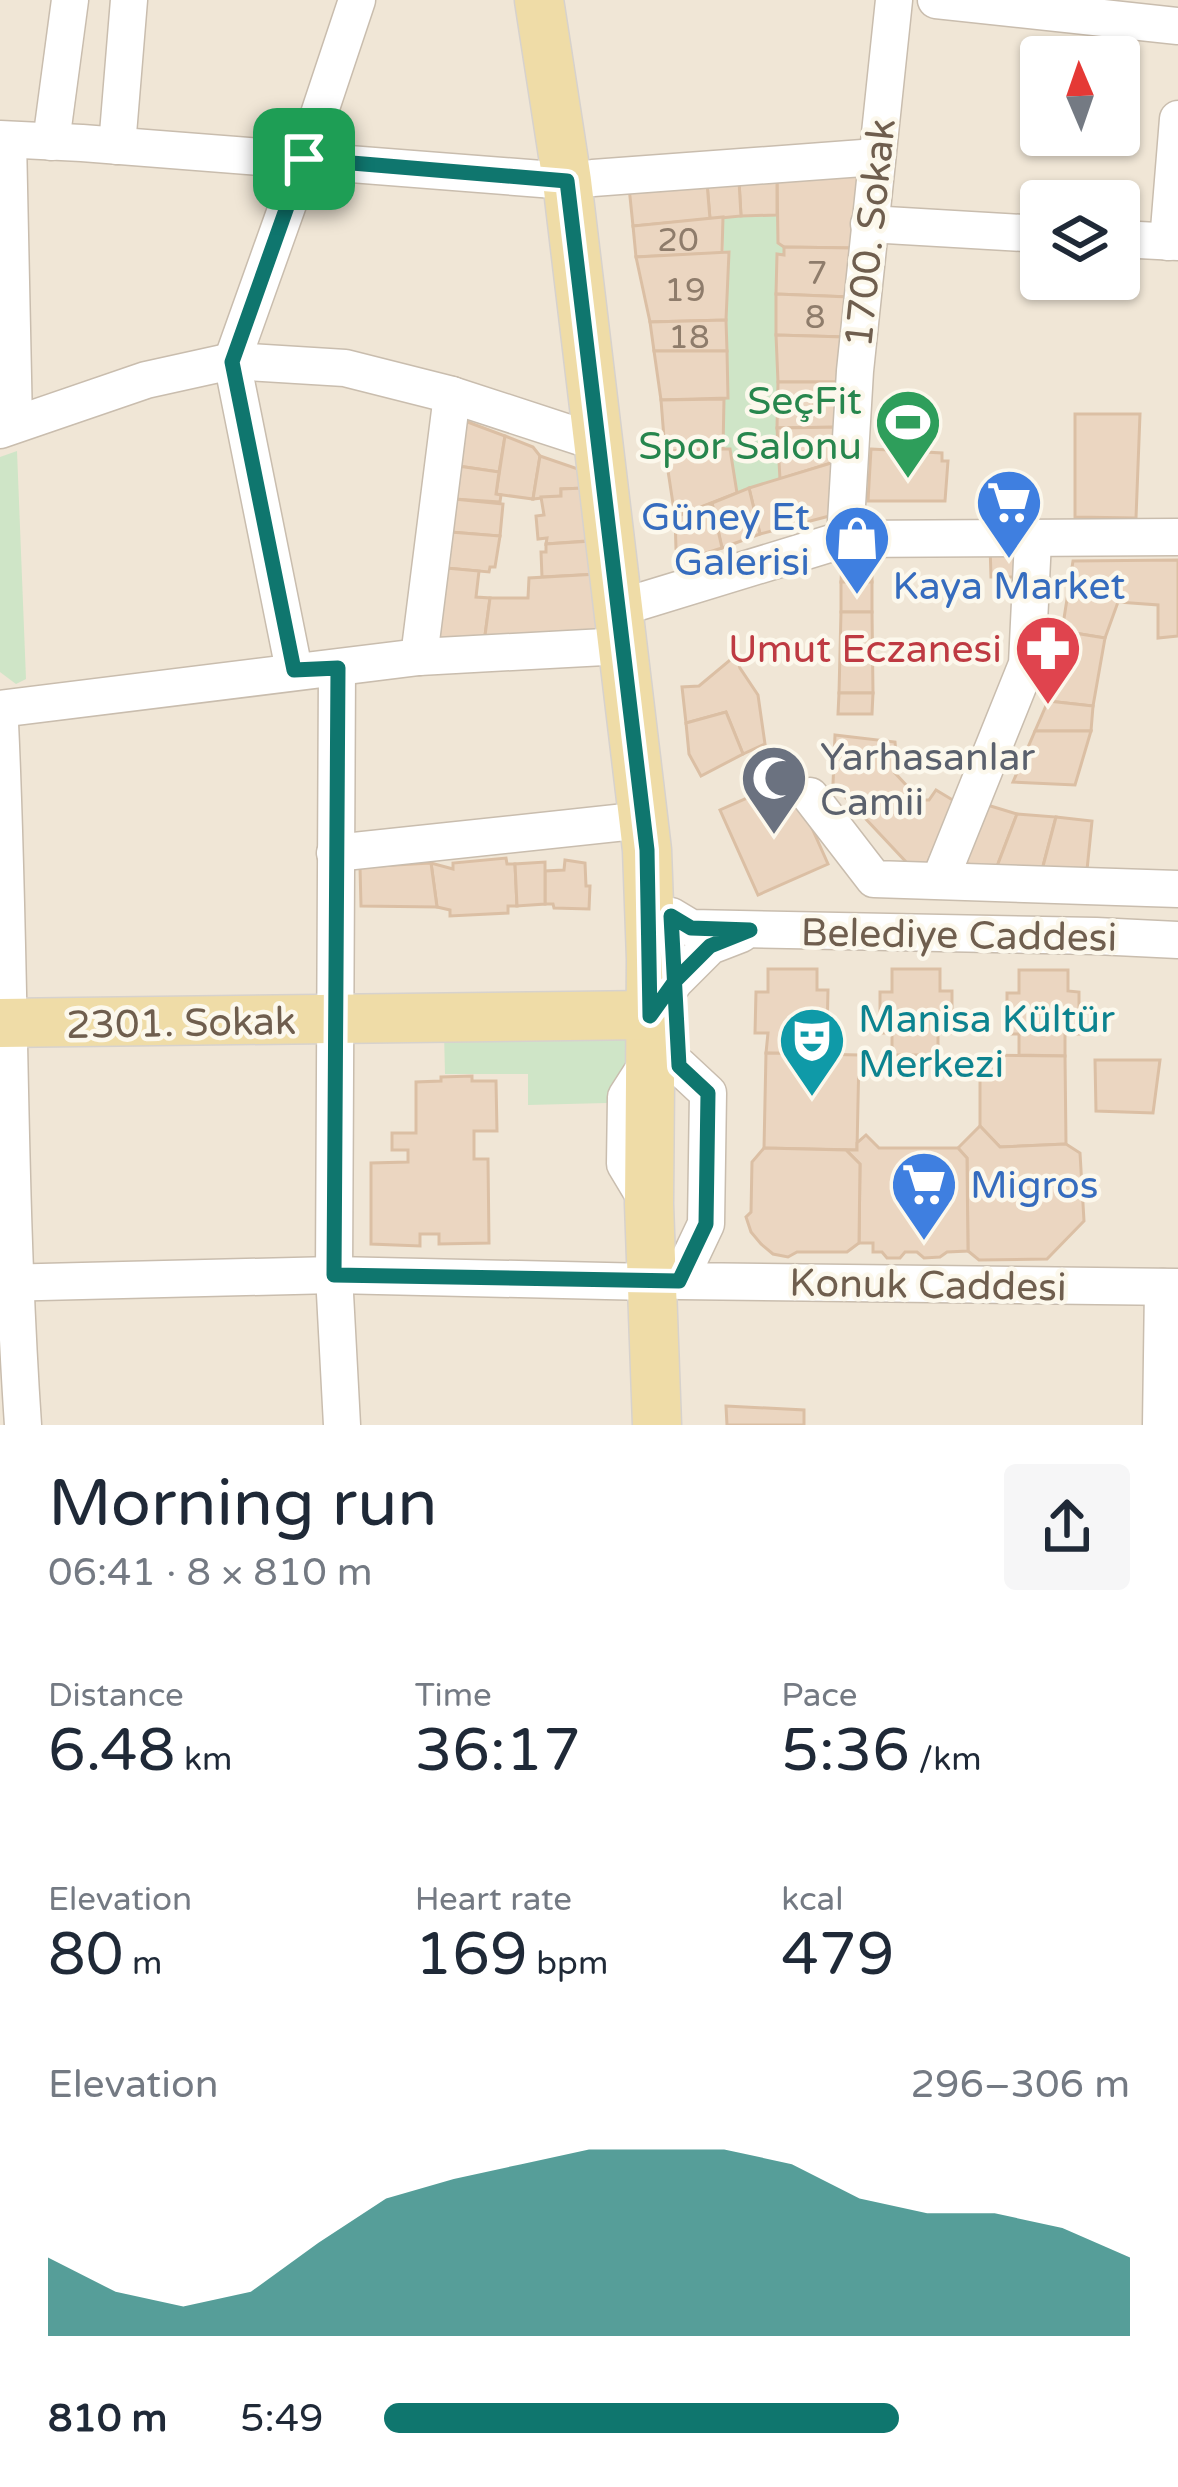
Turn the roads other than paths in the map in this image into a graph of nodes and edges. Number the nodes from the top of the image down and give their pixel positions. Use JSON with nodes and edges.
{"nodes":[{"id":1,"x":70,"y":0,"type":"edge"},
{"id":2,"x":129,"y":0,"type":"edge"},
{"id":3,"x":356,"y":0,"type":"edge"},
{"id":4,"x":539,"y":0,"type":"edge"},
{"id":5,"x":571,"y":0,"type":"edge"},
{"id":6,"x":894,"y":0,"type":"edge"},
{"id":7,"x":936,"y":0,"type":"edge"},
{"id":8,"x":1178,"y":26,"type":"edge"},
{"id":9,"x":1178,"y":119,"type":"edge"},
{"id":10,"x":4,"y":140,"type":"edge"},
{"id":11,"x":52,"y":142,"type":"junction"},
{"id":12,"x":117,"y":146,"type":"junction"},
{"id":13,"x":876,"y":157,"type":"junction"},
{"id":14,"x":304,"y":159,"type":"junction"},
{"id":15,"x":580,"y":180,"type":"junction"},
{"id":16,"x":869,"y":224,"type":"junction"},
{"id":17,"x":1020,"y":233,"type":"edge"},
{"id":18,"x":1140,"y":240,"type":"edge"},
{"id":19,"x":1173,"y":242,"type":"edge"},
{"id":20,"x":232,"y":362,"type":"junction"},
{"id":21,"x":452,"y":395,"type":"junction"},
{"id":22,"x":7,"y":427,"type":"edge"},
{"id":23,"x":599,"y":443,"type":"junction"},
{"id":24,"x":1178,"y":537,"type":"edge"},
{"id":25,"x":845,"y":539,"type":"junction"},
{"id":26,"x":1033,"y":540,"type":"junction"},
{"id":27,"x":628,"y":625,"type":"junction"},
{"id":28,"x":419,"y":657,"type":"junction"},
{"id":29,"x":338,"y":668,"type":"junction"},
{"id":30,"x":294,"y":670,"type":"junction"},
{"id":31,"x":0,"y":709,"type":"edge"},
{"id":32,"x":0,"y":723,"type":"edge"},
{"id":33,"x":811,"y":796,"type":"dead end"},
{"id":34,"x":644,"y":820,"type":"junction"},
{"id":35,"x":335,"y":853,"type":"junction"},
{"id":36,"x":940,"y":880,"type":"junction"},
{"id":37,"x":1178,"y":891,"type":"edge"},
{"id":38,"x":671,"y":916,"type":"junction"},
{"id":39,"x":1178,"y":918,"type":"edge"},
{"id":40,"x":750,"y":930,"type":"junction"},
{"id":41,"x":1178,"y":940,"type":"edge"},
{"id":42,"x":3,"y":1019,"type":"edge"},
{"id":43,"x":334,"y":1020,"type":"junction"},
{"id":44,"x":664,"y":1030,"type":"junction"},
{"id":45,"x":334,"y":1275,"type":"junction"},
{"id":46,"x":664,"y":1281,"type":"junction"},
{"id":47,"x":7,"y":1283,"type":"edge"},
{"id":48,"x":1170,"y":1287,"type":"edge"},
{"id":49,"x":23,"y":1425,"type":"edge"},
{"id":50,"x":342,"y":1425,"type":"edge"},
{"id":51,"x":657,"y":1425,"type":"edge"},
{"id":52,"x":682,"y":1425,"type":"edge"},
{"id":53,"x":1161,"y":1425,"type":"edge"}],
"edges":[{"from":1,"to":11,"type":"street"},
{"from":2,"to":12,"type":"street"},
{"from":3,"to":14,"type":"street"},
{"from":4,"to":15,"type":"main road"},
{"from":5,"to":15,"type":"main road"},
{"from":6,"to":13,"type":"street","name":"1700. Sokak"},
{"from":7,"to":8,"type":"street"},
{"from":9,"to":19,"type":"street"},
{"from":10,"to":11,"type":"street"},
{"from":10,"to":22,"type":"street"},
{"from":11,"to":12,"type":"street"},
{"from":12,"to":14,"type":"street"},
{"from":13,"to":15,"type":"street"},
{"from":13,"to":16,"type":"street","name":"1700. Sokak"},
{"from":14,"to":15,"type":"street"},
{"from":14,"to":20,"type":"street"},
{"from":15,"to":23,"type":"main road"},
{"from":15,"to":27,"type":"main road"},
{"from":16,"to":17,"type":"street"},
{"from":16,"to":25,"type":"street","name":"1700. Sokak"},
{"from":18,"to":19,"type":"street"},
{"from":20,"to":21,"type":"street"},
{"from":20,"to":22,"type":"street"},
{"from":20,"to":30,"type":"street"},
{"from":21,"to":23,"type":"street"},
{"from":21,"to":28,"type":"street"},
{"from":23,"to":27,"type":"main road"},
{"from":24,"to":26,"type":"street"},
{"from":25,"to":26,"type":"street"},
{"from":25,"to":27,"type":"street"},
{"from":26,"to":36,"type":"street"},
{"from":27,"to":28,"type":"street"},
{"from":27,"to":34,"type":"main road"},
{"from":27,"to":38,"type":"main road"},
{"from":28,"to":29,"type":"street"},
{"from":29,"to":30,"type":"street"},
{"from":29,"to":35,"type":"street"},
{"from":30,"to":31,"type":"street"},
{"from":32,"to":42,"type":"street"},
{"from":33,"to":36,"type":"street"},
{"from":34,"to":35,"type":"street"},
{"from":34,"to":44,"type":"main road"},
{"from":35,"to":43,"type":"street"},
{"from":36,"to":37,"type":"street"},
{"from":37,"to":39,"type":"street"},
{"from":38,"to":40,"type":"street","name":"Belediye Caddesi"},
{"from":38,"to":44,"type":"main road"},
{"from":40,"to":41,"type":"street","name":"Belediye Caddesi"},
{"from":40,"to":44,"type":"street"},
{"from":42,"to":43,"type":"main road","name":"2301. Sokak"},
{"from":42,"to":47,"type":"street"},
{"from":43,"to":44,"type":"main road","name":"2301. Sokak"},
{"from":43,"to":45,"type":"street"},
{"from":44,"to":46,"type":"main road"},
{"from":44,"to":46,"type":"main road"},
{"from":45,"to":46,"type":"street","name":"Konuk Caddesi"},
{"from":45,"to":47,"type":"street","name":"Konuk Caddesi"},
{"from":45,"to":50,"type":"street"},
{"from":46,"to":48,"type":"street","name":"Konuk Caddesi"},
{"from":46,"to":51,"type":"main road"},
{"from":46,"to":52,"type":"main road"},
{"from":47,"to":49,"type":"street"},
{"from":48,"to":53,"type":"street"}]}
